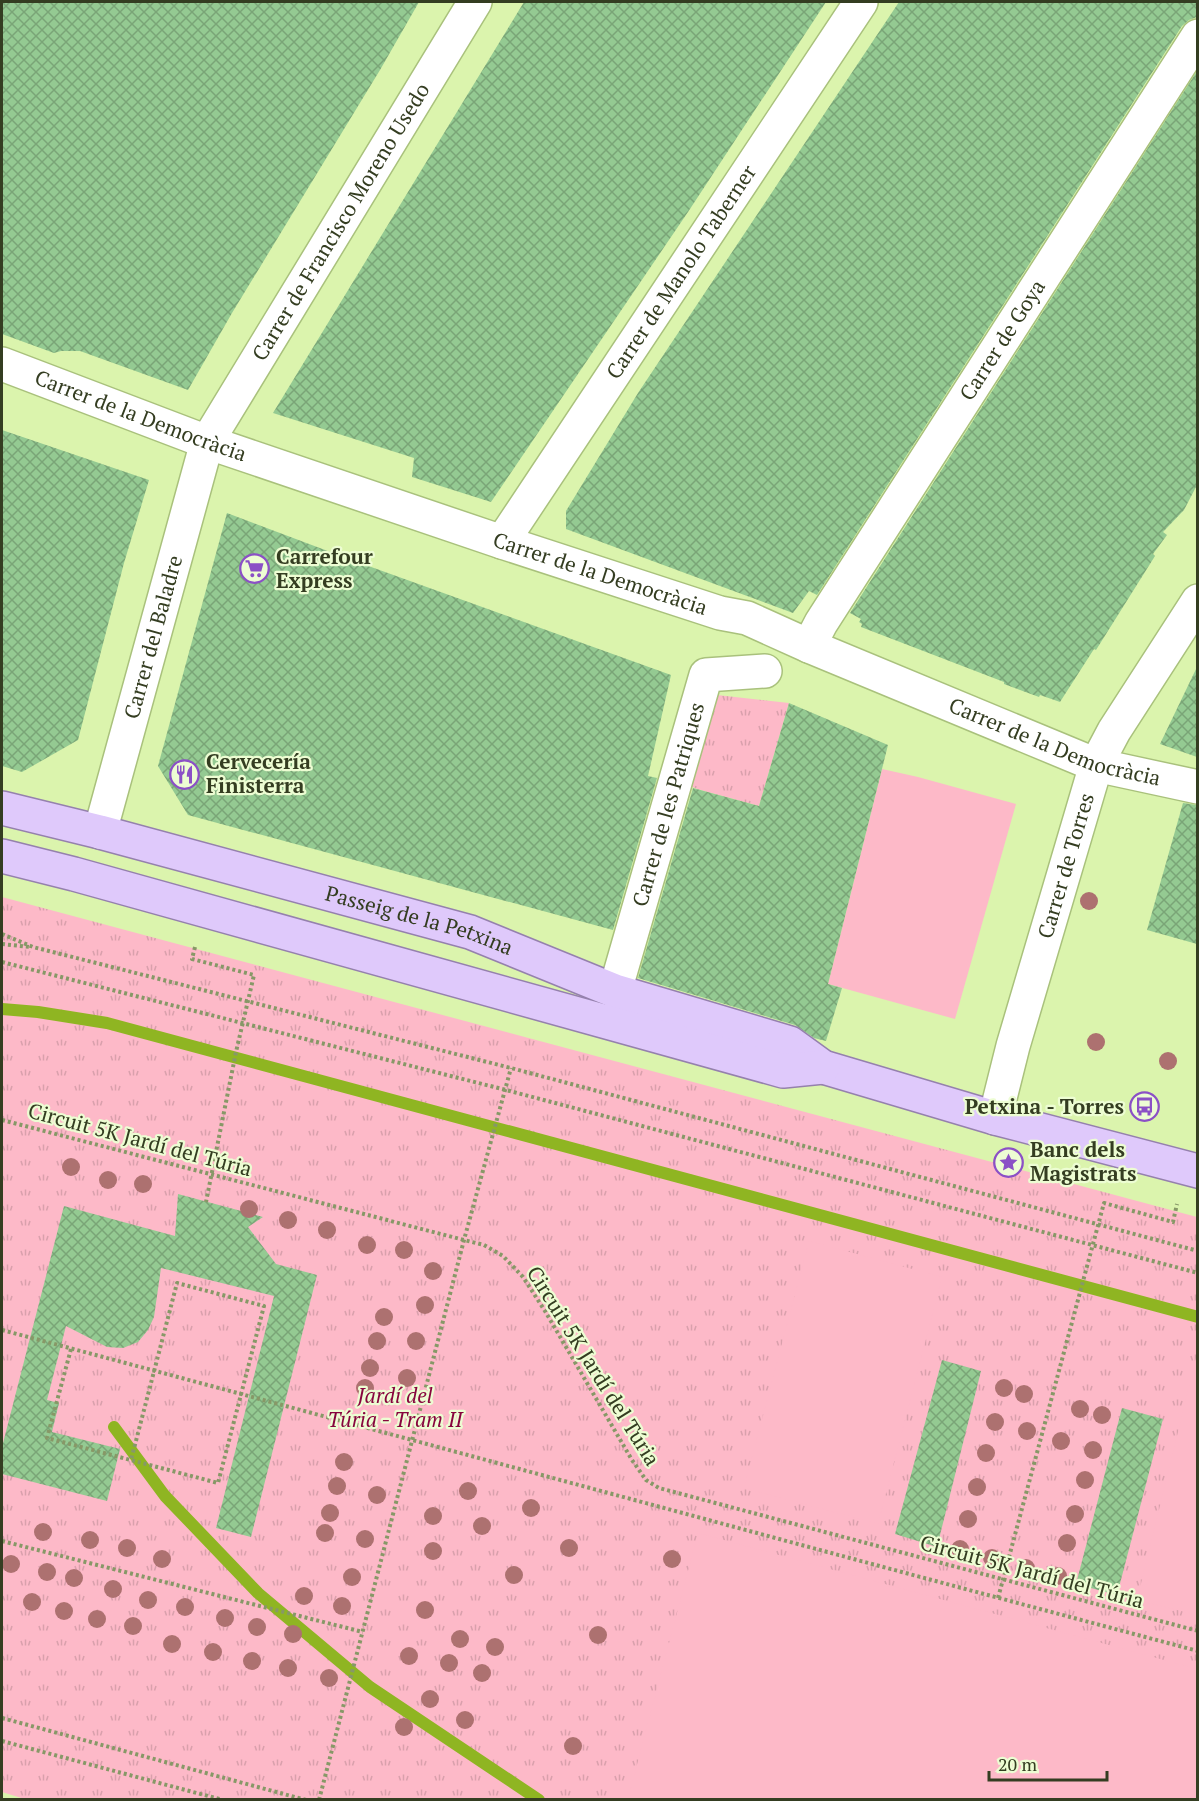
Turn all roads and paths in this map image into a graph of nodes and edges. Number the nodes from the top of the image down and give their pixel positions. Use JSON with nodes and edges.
{"nodes":[{"id":1,"x":475,"y":2,"type":"edge"},
{"id":2,"x":861,"y":2,"type":"edge"},
{"id":3,"x":1197,"y":36,"type":"edge"},
{"id":4,"x":2,"y":364,"type":"edge"},
{"id":5,"x":207,"y":442,"type":"junction"},
{"id":6,"x":502,"y":542,"type":"junction"},
{"id":7,"x":1197,"y":601,"type":"edge"},
{"id":8,"x":809,"y":646,"type":"junction"},
{"id":9,"x":765,"y":672,"type":"dead end"},
{"id":10,"x":1096,"y":765,"type":"junction"},
{"id":11,"x":1197,"y":788,"type":"edge"},
{"id":12,"x":2,"y":808,"type":"edge"},
{"id":13,"x":100,"y":832,"type":"junction"},
{"id":14,"x":2,"y":855,"type":"edge"},
{"id":15,"x":2,"y":934,"type":"edge"},
{"id":16,"x":197,"y":942,"type":"dead end"},
{"id":17,"x":2,"y":944,"type":"edge"},
{"id":18,"x":33,"y":947,"type":"junction"},
{"id":19,"x":3,"y":960,"type":"edge"},
{"id":20,"x":615,"y":992,"type":"junction"},
{"id":21,"x":247,"y":1001,"type":"junction"},
{"id":22,"x":242,"y":1023,"type":"junction"},
{"id":23,"x":823,"y":1067,"type":"junction"},
{"id":24,"x":511,"y":1068,"type":"junction"},
{"id":25,"x":506,"y":1090,"type":"junction"},
{"id":26,"x":995,"y":1118,"type":"junction"},
{"id":27,"x":2,"y":1120,"type":"edge"},
{"id":28,"x":1197,"y":1172,"type":"edge"},
{"id":29,"x":212,"y":1174,"type":"junction"},
{"id":30,"x":206,"y":1202,"type":"dead end"},
{"id":31,"x":1177,"y":1204,"type":"dead end"},
{"id":32,"x":1099,"y":1225,"type":"junction"},
{"id":33,"x":464,"y":1240,"type":"junction"},
{"id":34,"x":1093,"y":1245,"type":"junction"},
{"id":35,"x":1197,"y":1251,"type":"edge"},
{"id":36,"x":1197,"y":1273,"type":"edge"},
{"id":37,"x":2,"y":1330,"type":"edge"},
{"id":38,"x":71,"y":1349,"type":"junction"},
{"id":39,"x":154,"y":1371,"type":"junction"},
{"id":40,"x":241,"y":1394,"type":"junction"},
{"id":41,"x":413,"y":1440,"type":"junction"},
{"id":42,"x":131,"y":1460,"type":"junction"},
{"id":43,"x":2,"y":1540,"type":"edge"},
{"id":44,"x":1003,"y":1580,"type":"junction"},
{"id":45,"x":998,"y":1598,"type":"junction"},
{"id":46,"x":1197,"y":1631,"type":"edge"},
{"id":47,"x":363,"y":1632,"type":"junction"},
{"id":48,"x":1197,"y":1651,"type":"edge"},
{"id":49,"x":2,"y":1718,"type":"edge"},
{"id":50,"x":2,"y":1741,"type":"edge"},
{"id":51,"x":223,"y":1800,"type":"edge"},
{"id":52,"x":306,"y":1800,"type":"edge"},
{"id":53,"x":319,"y":1800,"type":"edge"}],
"edges":[{"from":1,"to":5,"type":"street","name":"Carrer de Francisco Moreno Usedo"},
{"from":2,"to":6,"type":"street","name":"Carrer de Manolo Taberner"},
{"from":3,"to":8,"type":"street","name":"Carrer de Goya"},
{"from":4,"to":5,"type":"street","name":"Carrer de la Democràcia"},
{"from":5,"to":6,"type":"street","name":"Carrer de la Democràcia"},
{"from":5,"to":13,"type":"street","name":"Carrer del Baladre"},
{"from":6,"to":8,"type":"street","name":"Carrer de la Democràcia"},
{"from":7,"to":10,"type":"street","name":"Carrer de Torres"},
{"from":8,"to":10,"type":"street","name":"Carrer de la Democràcia"},
{"from":9,"to":20,"type":"street","name":"Carrer de les Patriques"},
{"from":10,"to":11,"type":"street","name":"Carrer de la Democràcia"},
{"from":10,"to":26,"type":"street","name":"Carrer de Torres"},
{"from":12,"to":13,"type":"main road","name":"Passeig de la Petxina"},
{"from":13,"to":20,"type":"main road","name":"Passeig de la Petxina"},
{"from":14,"to":23,"type":"main road","name":"Passeig de la Petxina"},
{"from":15,"to":18,"type":"path"},
{"from":16,"to":21,"type":"path"},
{"from":17,"to":18,"type":"path"},
{"from":18,"to":21,"type":"path"},
{"from":19,"to":22,"type":"path"},
{"from":20,"to":23,"type":"main road","name":"Passeig de la Petxina"},
{"from":21,"to":22,"type":"path"},
{"from":21,"to":24,"type":"path"},
{"from":22,"to":25,"type":"path"},
{"from":22,"to":29,"type":"path"},
{"from":23,"to":26,"type":"main road","name":"Passeig de la Petxina"},
{"from":24,"to":25,"type":"path"},
{"from":24,"to":32,"type":"path"},
{"from":25,"to":33,"type":"path"},
{"from":25,"to":34,"type":"path"},
{"from":26,"to":28,"type":"main road","name":"Passeig de la Petxina"},
{"from":27,"to":29,"type":"path","name":"Circuit 5K Jardí del Túria"},
{"from":29,"to":30,"type":"path"},
{"from":29,"to":33,"type":"path","name":"Circuit 5K Jardí del Túria"},
{"from":31,"to":32,"type":"path"},
{"from":32,"to":34,"type":"path"},
{"from":32,"to":35,"type":"path"},
{"from":33,"to":41,"type":"path"},
{"from":33,"to":44,"type":"path","name":"Circuit 5K Jardí del Túria"},
{"from":34,"to":36,"type":"path"},
{"from":34,"to":44,"type":"path"},
{"from":37,"to":38,"type":"path"},
{"from":38,"to":39,"type":"path"},
{"from":38,"to":42,"type":"path"},
{"from":39,"to":40,"type":"path"},
{"from":39,"to":40,"type":"path"},
{"from":39,"to":42,"type":"path"},
{"from":40,"to":41,"type":"path"},
{"from":40,"to":42,"type":"path"},
{"from":41,"to":45,"type":"path"},
{"from":41,"to":47,"type":"path"},
{"from":43,"to":47,"type":"path"},
{"from":44,"to":45,"type":"path"},
{"from":44,"to":46,"type":"path","name":"Circuit 5K Jardí del Túria"},
{"from":45,"to":48,"type":"path"},
{"from":47,"to":53,"type":"path"},
{"from":49,"to":52,"type":"path"},
{"from":50,"to":51,"type":"path"}]}
